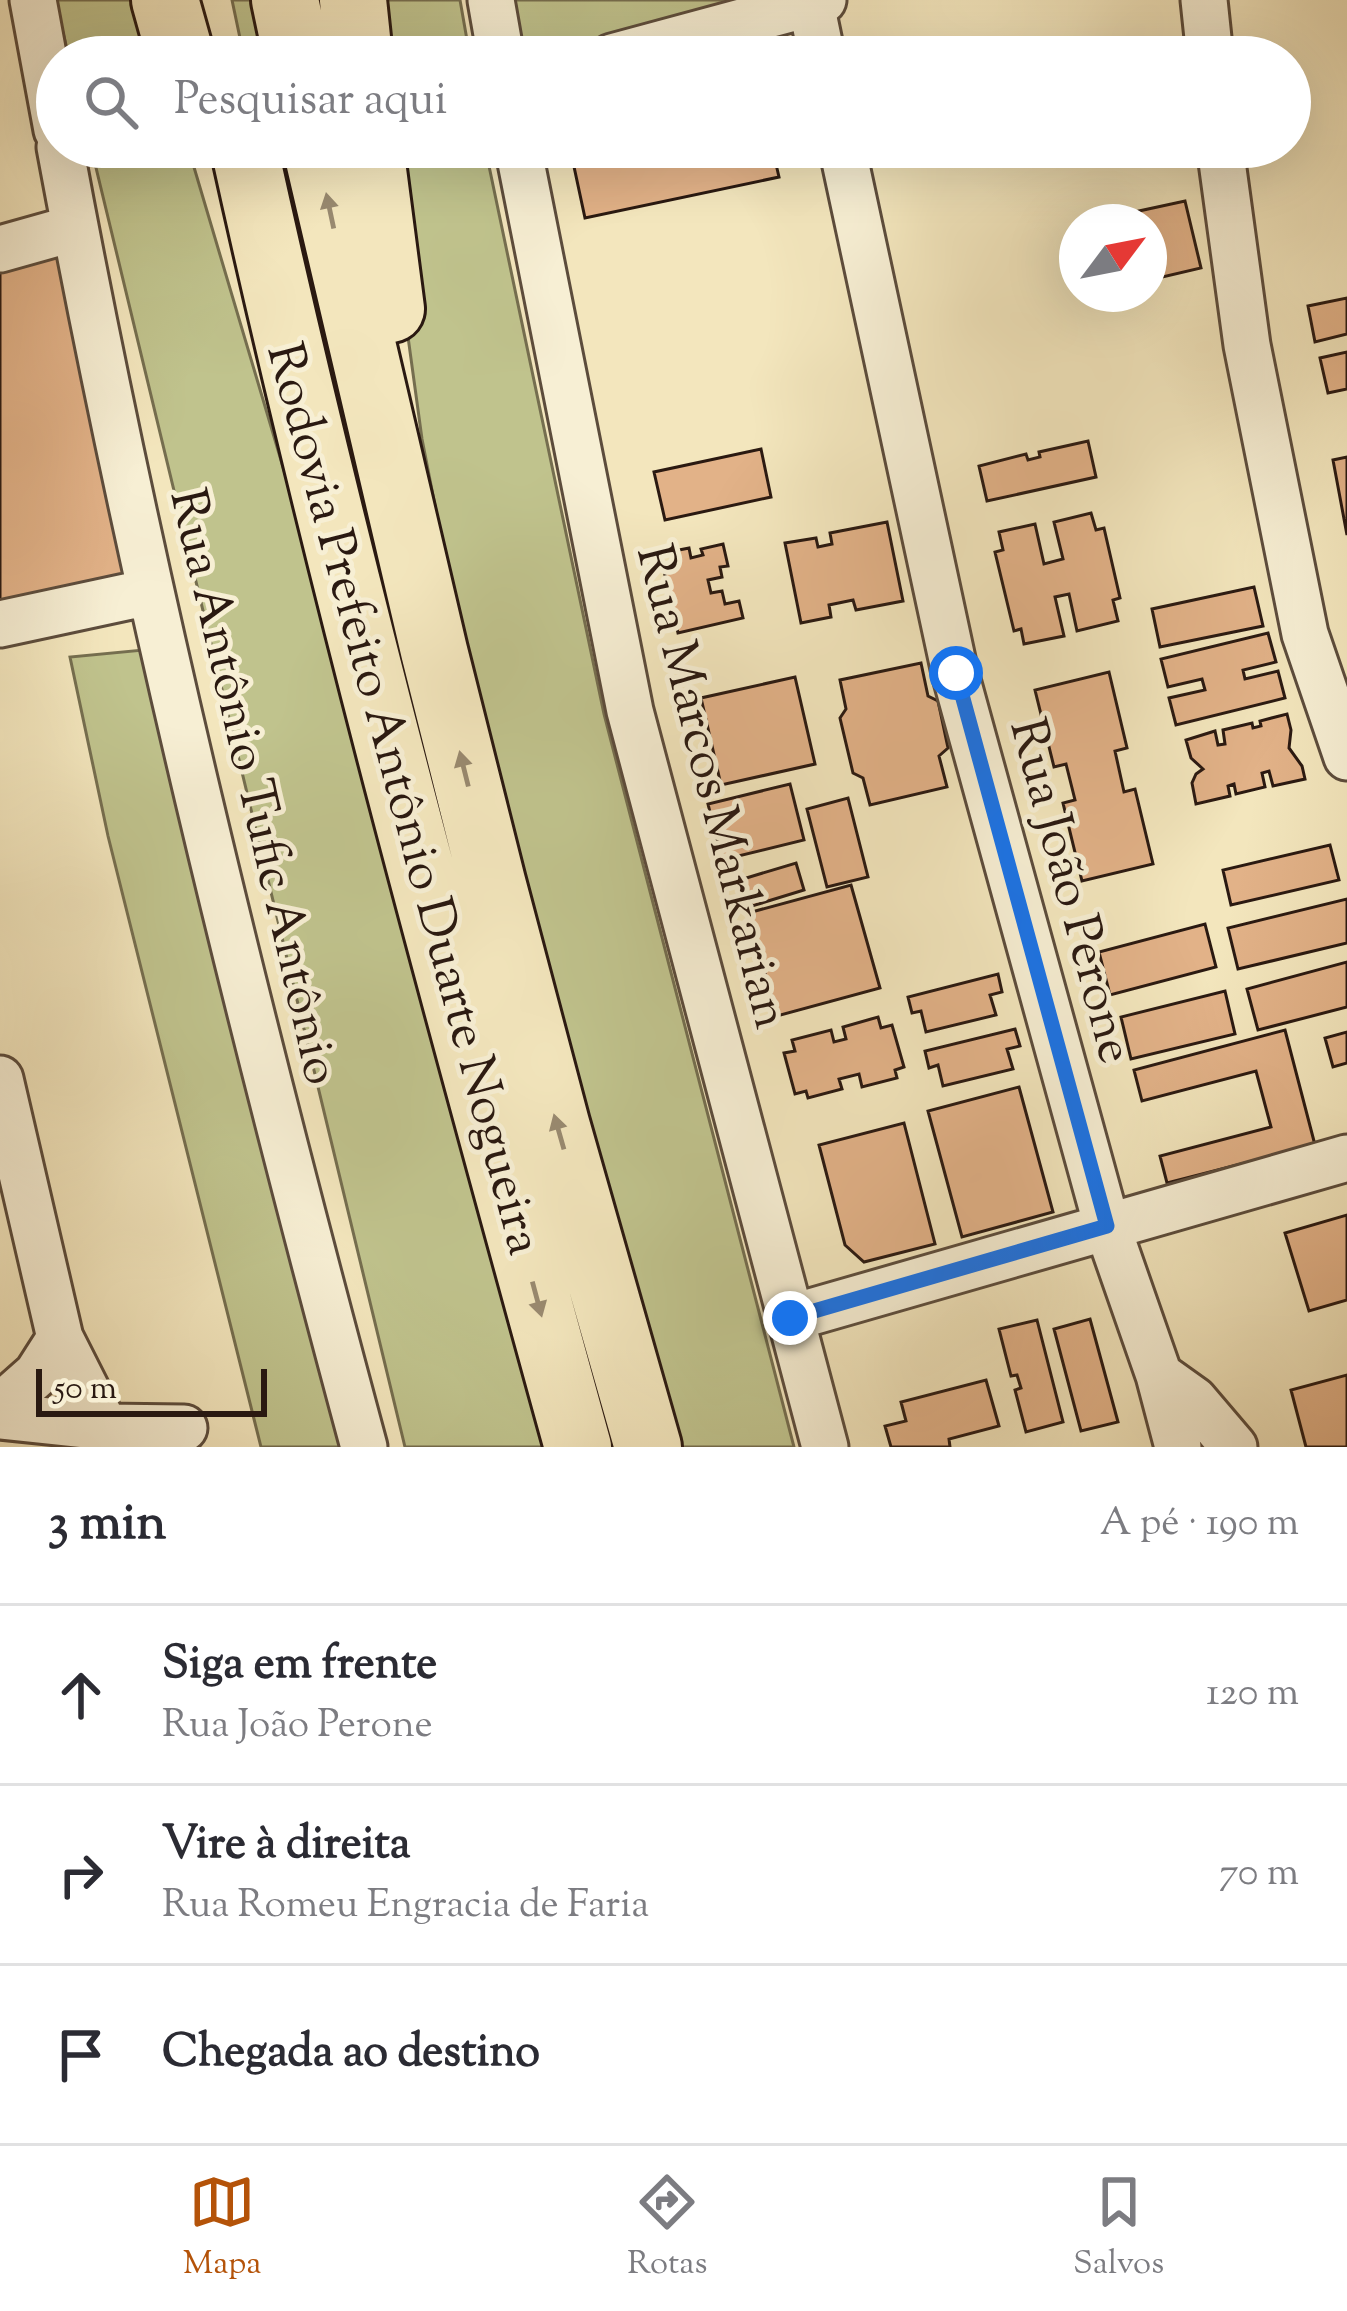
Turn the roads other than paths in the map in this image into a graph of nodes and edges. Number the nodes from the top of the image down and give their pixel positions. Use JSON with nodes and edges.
{"nodes":[{"id":1,"x":33,"y":0,"type":"edge"},
{"id":2,"x":165,"y":0,"type":"edge"},
{"id":3,"x":213,"y":0,"type":"edge"},
{"id":4,"x":285,"y":0,"type":"edge"},
{"id":5,"x":353,"y":0,"type":"edge"},
{"id":6,"x":491,"y":0,"type":"edge"},
{"id":7,"x":1204,"y":0,"type":"edge"},
{"id":8,"x":817,"y":2,"type":"edge"},
{"id":9,"x":40,"y":36,"type":"edge"},
{"id":10,"x":175,"y":36,"type":"edge"},
{"id":11,"x":221,"y":36,"type":"edge"},
{"id":12,"x":293,"y":36,"type":"edge"},
{"id":13,"x":357,"y":36,"type":"edge"},
{"id":14,"x":497,"y":36,"type":"edge"},
{"id":15,"x":690,"y":36,"type":"edge"},
{"id":16,"x":821,"y":36,"type":"edge"},
{"id":17,"x":1208,"y":36,"type":"edge"},
{"id":18,"x":64,"y":168,"type":"edge"},
{"id":19,"x":212,"y":168,"type":"edge"},
{"id":20,"x":249,"y":168,"type":"edge"},
{"id":21,"x":321,"y":168,"type":"edge"},
{"id":22,"x":373,"y":168,"type":"edge"},
{"id":23,"x":522,"y":168,"type":"edge"},
{"id":24,"x":847,"y":168,"type":"edge"},
{"id":25,"x":1223,"y":168,"type":"edge"},
{"id":26,"x":75,"y":228,"type":"junction"},
{"id":27,"x":0,"y":249,"type":"edge"},
{"id":28,"x":149,"y":592,"type":"junction"},
{"id":29,"x":0,"y":624,"type":"edge"},
{"id":30,"x":434,"y":651,"type":"junction"},
{"id":31,"x":367,"y":658,"type":"junction"},
{"id":32,"x":1347,"y":757,"type":"edge"},
{"id":33,"x":0,"y":1079,"type":"edge"},
{"id":34,"x":1347,"y":1159,"type":"edge"},
{"id":35,"x":1107,"y":1226,"type":"junction"},
{"id":36,"x":790,"y":1318,"type":"junction"},
{"id":37,"x":60,"y":1338,"type":"junction"},
{"id":38,"x":1159,"y":1375,"type":"junction"},
{"id":39,"x":0,"y":1412,"type":"edge"},
{"id":40,"x":105,"y":1427,"type":"junction"},
{"id":41,"x":184,"y":1428,"type":"dead end"},
{"id":42,"x":364,"y":1447,"type":"edge"},
{"id":43,"x":578,"y":1447,"type":"edge"},
{"id":44,"x":648,"y":1447,"type":"edge"},
{"id":45,"x":825,"y":1447,"type":"edge"},
{"id":46,"x":1178,"y":1447,"type":"edge"},
{"id":47,"x":1234,"y":1447,"type":"edge"}],
"edges":[{"from":1,"to":9,"type":"street"},
{"from":2,"to":10,"type":"highway"},
{"from":3,"to":11,"type":"highway"},
{"from":4,"to":12,"type":"highway"},
{"from":5,"to":13,"type":"highway"},
{"from":6,"to":14,"type":"street"},
{"from":7,"to":17,"type":"street"},
{"from":8,"to":15,"type":"street"},
{"from":8,"to":16,"type":"street"},
{"from":18,"to":26,"type":"street","name":"Rua Antônio Tufic Antônio"},
{"from":19,"to":31,"type":"highway"},
{"from":20,"to":31,"type":"highway","name":"Rodovia Prefeito Antônio Duarte Nogueira"},
{"from":30,"to":21,"type":"highway","name":"Rodovia Prefeito Antônio Duarte Nogueira","one_way":true},
{"from":22,"to":30,"type":"highway"},
{"from":23,"to":36,"type":"street","name":"Rua Marcos Markarian"},
{"from":24,"to":35,"type":"street","name":"Rua João Perone"},
{"from":25,"to":32,"type":"street"},
{"from":26,"to":27,"type":"street"},
{"from":26,"to":28,"type":"street","name":"Rua Antônio Tufic Antônio"},
{"from":28,"to":29,"type":"street"},
{"from":28,"to":42,"type":"street","name":"Rua Antônio Tufic Antônio"},
{"from":44,"to":30,"type":"highway","name":"Rodovia Prefeito Antônio Duarte Nogueira","one_way":true},
{"from":31,"to":43,"type":"highway","name":"Rodovia Prefeito Antônio Duarte Nogueira","one_way":true},
{"from":33,"to":37,"type":"street"},
{"from":34,"to":35,"type":"street"},
{"from":35,"to":36,"type":"street"},
{"from":35,"to":38,"type":"street","name":"Rua João Perone"},
{"from":36,"to":45,"type":"street","name":"Rua Marcos Markarian"},
{"from":37,"to":39,"type":"street"},
{"from":37,"to":40,"type":"street"},
{"from":38,"to":46,"type":"street","name":"Rua João Perone"},
{"from":38,"to":47,"type":"street"},
{"from":39,"to":40,"type":"street"},
{"from":40,"to":41,"type":"street"}]}
